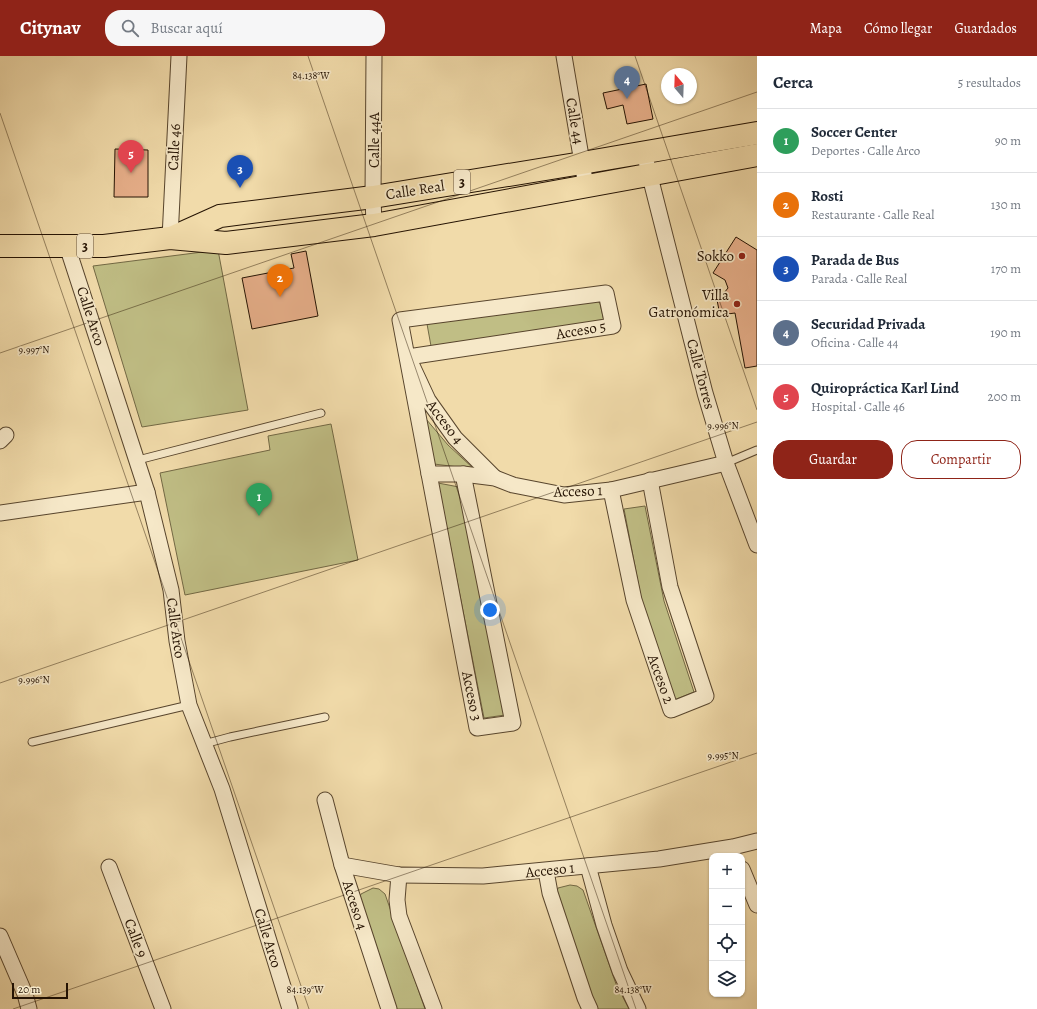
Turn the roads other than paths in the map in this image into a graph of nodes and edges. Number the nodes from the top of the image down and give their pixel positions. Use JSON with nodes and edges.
{"nodes":[{"id":1,"x":179,"y":56,"type":"edge"},
{"id":2,"x":374,"y":56,"type":"edge"},
{"id":3,"x":564,"y":56,"type":"edge"},
{"id":4,"x":757,"y":133,"type":"edge"},
{"id":5,"x":644,"y":153,"type":"junction"},
{"id":6,"x":757,"y":156,"type":"edge"},
{"id":7,"x":582,"y":164,"type":"junction"},
{"id":8,"x":650,"y":175,"type":"junction"},
{"id":9,"x":586,"y":186,"type":"junction"},
{"id":10,"x":373,"y":197,"type":"junction"},
{"id":11,"x":374,"y":225,"type":"junction"},
{"id":12,"x":170,"y":238,"type":"junction"},
{"id":13,"x":0,"y":246,"type":"edge"},
{"id":14,"x":67,"y":246,"type":"junction"},
{"id":15,"x":400,"y":320,"type":"joint"},
{"id":16,"x":408,"y":357,"type":"junction"},
{"id":17,"x":321,"y":413,"type":"dead end"},
{"id":18,"x":757,"y":450,"type":"edge"},
{"id":19,"x":138,"y":460,"type":"junction"},
{"id":20,"x":726,"y":462,"type":"junction"},
{"id":21,"x":430,"y":474,"type":"junction"},
{"id":22,"x":463,"y":474,"type":"junction"},
{"id":23,"x":495,"y":478,"type":"junction"},
{"id":24,"x":650,"y":480,"type":"junction"},
{"id":25,"x":611,"y":490,"type":"junction"},
{"id":26,"x":147,"y":492,"type":"junction"},
{"id":27,"x":0,"y":510,"type":"edge"},
{"id":28,"x":757,"y":545,"type":"edge"},
{"id":29,"x":189,"y":705,"type":"junction"},
{"id":30,"x":325,"y":717,"type":"dead end"},
{"id":31,"x":32,"y":742,"type":"dead end"},
{"id":32,"x":204,"y":744,"type":"junction"},
{"id":33,"x":325,"y":800,"type":"dead end"},
{"id":34,"x":757,"y":841,"type":"edge"},
{"id":35,"x":735,"y":852,"type":"edge"},
{"id":36,"x":342,"y":865,"type":"junction"},
{"id":37,"x":588,"y":866,"type":"junction"},
{"id":38,"x":110,"y":867,"type":"dead end"},
{"id":39,"x":546,"y":871,"type":"junction"},
{"id":40,"x":399,"y":875,"type":"junction"},
{"id":41,"x":745,"y":876,"type":"edge"},
{"id":42,"x":757,"y":905,"type":"edge"},
{"id":43,"x":0,"y":936,"type":"edge"},
{"id":44,"x":29,"y":1009,"type":"edge"},
{"id":45,"x":163,"y":1009,"type":"edge"},
{"id":46,"x":290,"y":1009,"type":"edge"},
{"id":47,"x":389,"y":1009,"type":"edge"},
{"id":48,"x":434,"y":1009,"type":"edge"},
{"id":49,"x":590,"y":1009,"type":"edge"},
{"id":50,"x":638,"y":1009,"type":"edge"}],
"edges":[{"from":1,"to":12,"type":"street","name":"Calle 46"},
{"from":2,"to":10,"type":"street","name":"Calle 44A"},
{"from":3,"to":7,"type":"street","name":"Calle 44"},
{"from":4,"to":5,"type":"main road","name":"Calle Real","number":"3"},
{"from":5,"to":7,"type":"main road","name":"Calle Real","number":"3"},
{"from":5,"to":8,"type":"street","name":"Calle Torres"},
{"from":6,"to":8,"type":"main road","name":"Calle Real","number":"3"},
{"from":7,"to":9,"type":"street","name":"Calle 44"},
{"from":7,"to":10,"type":"main road","name":"Calle Real","number":"3"},
{"from":8,"to":9,"type":"main road","name":"Calle Real","number":"3"},
{"from":8,"to":20,"type":"street","name":"Calle Torres"},
{"from":9,"to":11,"type":"main road","name":"Calle Real","number":"3"},
{"from":10,"to":11,"type":"street","name":"Calle 44A"},
{"from":10,"to":12,"type":"main road","name":"Calle Real","number":"3"},
{"from":11,"to":12,"type":"main road","name":"Calle Real","number":"3"},
{"from":12,"to":14,"type":"main road","name":"Calle Real","number":"3"},
{"from":13,"to":14,"type":"main road","name":"Calle Real","number":"3"},
{"from":14,"to":19,"type":"street","name":"Calle Arco"},
{"from":15,"to":16,"type":"street","name":"Acceso 4"},
{"from":15,"to":16,"type":"street","name":"Acceso 5"},
{"from":16,"to":21,"type":"street","name":"Acceso 4"},
{"from":16,"to":23,"type":"street","name":"Acceso 4"},
{"from":17,"to":19,"type":"lane"},
{"from":18,"to":20,"type":"lane"},
{"from":19,"to":26,"type":"street","name":"Calle Arco"},
{"from":20,"to":24,"type":"street","name":"Acceso 1"},
{"from":20,"to":28,"type":"street","name":"Calle Torres"},
{"from":21,"to":22,"type":"street","name":"Acceso 1"},
{"from":21,"to":22,"type":"street","name":"Acceso 3"},
{"from":22,"to":23,"type":"street","name":"Acceso 1"},
{"from":23,"to":25,"type":"street","name":"Acceso 1"},
{"from":24,"to":25,"type":"street","name":"Acceso 1"},
{"from":24,"to":25,"type":"street","name":"Acceso 2"},
{"from":26,"to":27,"type":"street"},
{"from":26,"to":29,"type":"street","name":"Calle Arco"},
{"from":29,"to":31,"type":"lane"},
{"from":29,"to":32,"type":"street","name":"Calle Arco"},
{"from":30,"to":32,"type":"lane"},
{"from":32,"to":46,"type":"street","name":"Calle Arco"},
{"from":33,"to":36,"type":"street","name":"Acceso 4"},
{"from":34,"to":35,"type":"street","name":"Acceso 1"},
{"from":35,"to":37,"type":"street","name":"Acceso 1"},
{"from":36,"to":40,"type":"street","name":"Acceso 1"},
{"from":36,"to":47,"type":"street","name":"Acceso 4"},
{"from":37,"to":39,"type":"street","name":"Acceso 1"},
{"from":37,"to":50,"type":"street"},
{"from":38,"to":45,"type":"street","name":"Calle 9"},
{"from":39,"to":40,"type":"street","name":"Acceso 1"},
{"from":39,"to":49,"type":"street"},
{"from":40,"to":48,"type":"street"},
{"from":41,"to":42,"type":"street"},
{"from":43,"to":44,"type":"street"}]}
